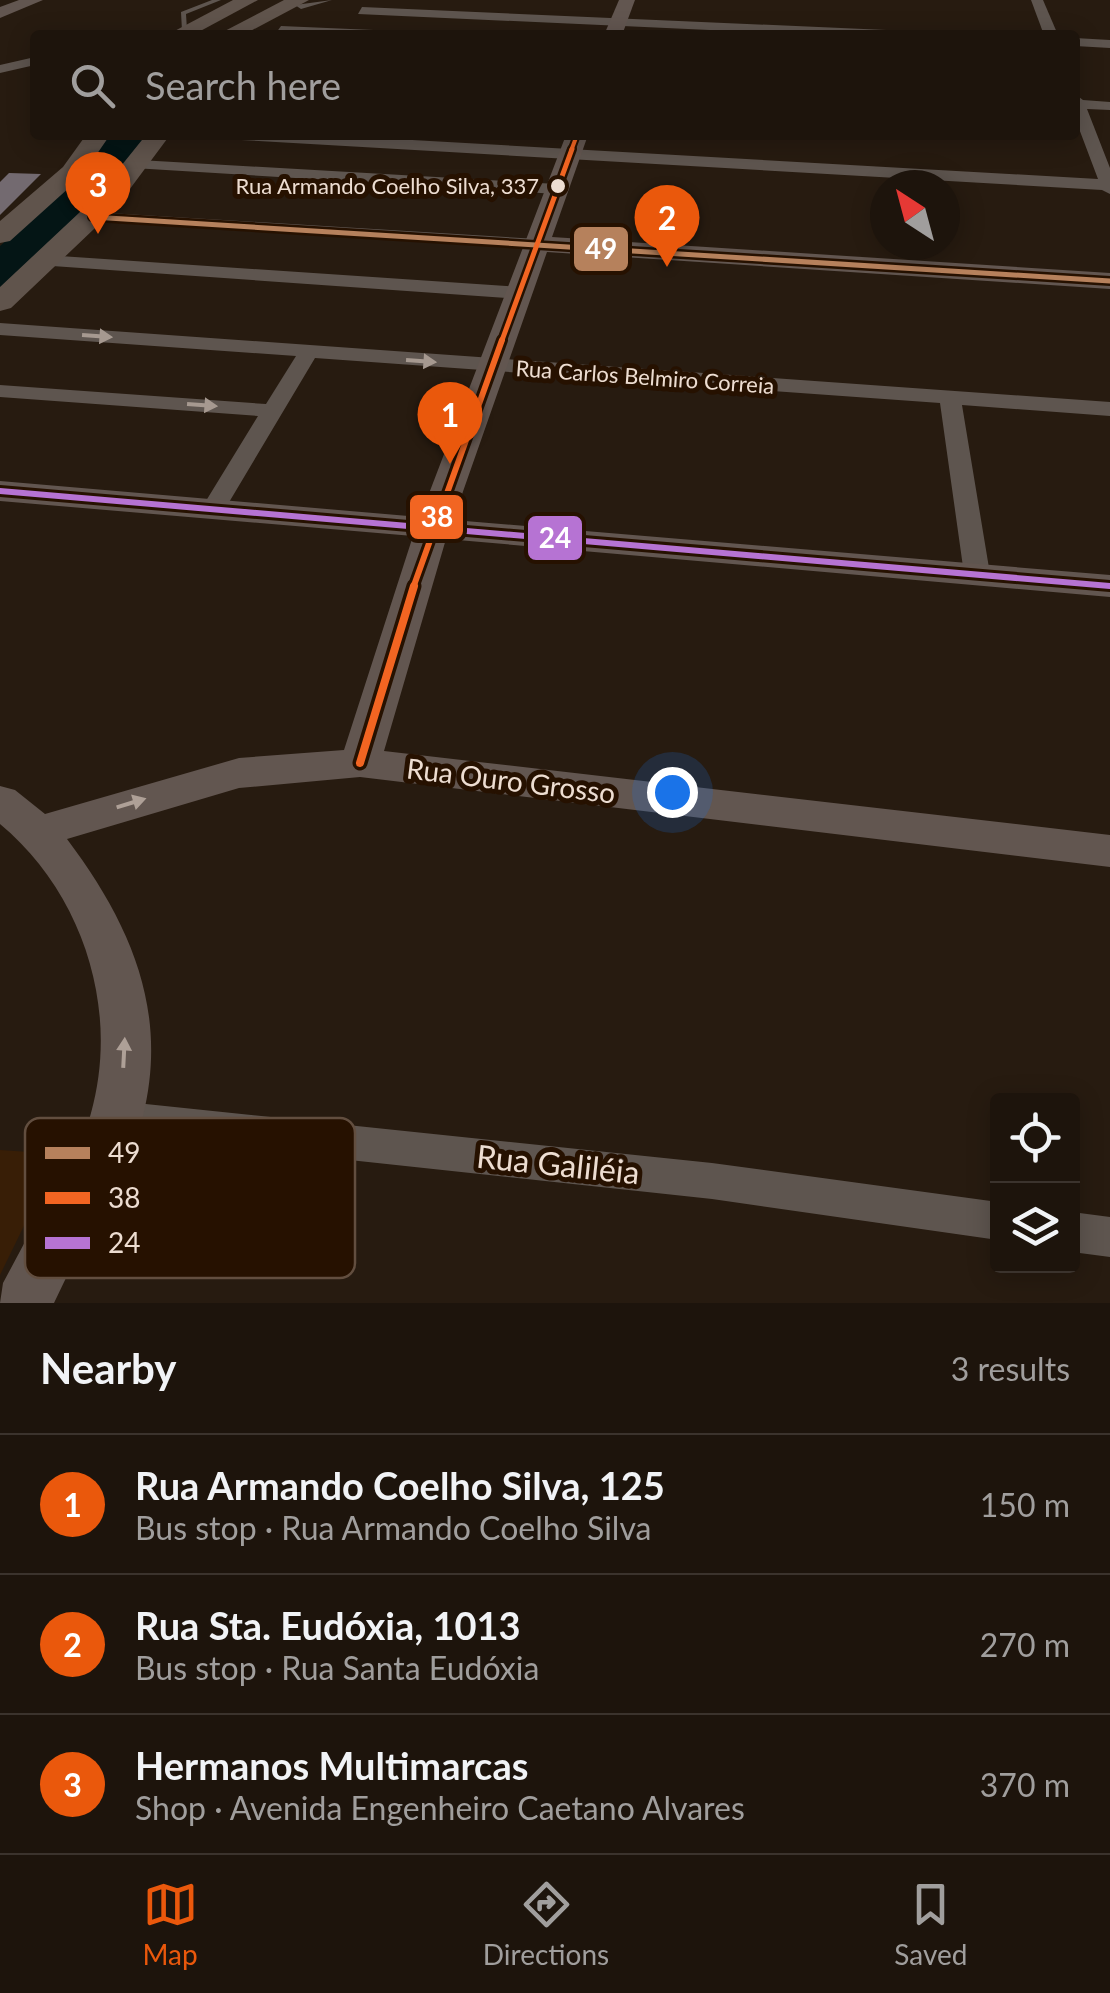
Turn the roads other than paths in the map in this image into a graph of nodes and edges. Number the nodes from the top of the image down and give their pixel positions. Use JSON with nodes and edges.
{"nodes":[{"id":1,"x":35,"y":0,"type":"edge"},
{"id":2,"x":218,"y":0,"type":"edge"},
{"id":3,"x":246,"y":0,"type":"edge"},
{"id":4,"x":326,"y":0,"type":"edge"},
{"id":5,"x":628,"y":0,"type":"edge"},
{"id":6,"x":1037,"y":0,"type":"edge"},
{"id":7,"x":300,"y":2,"type":"edge"},
{"id":8,"x":362,"y":11,"type":"dead end"},
{"id":9,"x":0,"y":13,"type":"edge"},
{"id":10,"x":616,"y":28,"type":"edge"},
{"id":11,"x":178,"y":30,"type":"edge"},
{"id":12,"x":183,"y":30,"type":"edge"},
{"id":13,"x":238,"y":30,"type":"edge"},
{"id":14,"x":700,"y":30,"type":"edge"},
{"id":15,"x":1049,"y":30,"type":"edge"},
{"id":16,"x":1080,"y":42,"type":"edge"},
{"id":17,"x":1110,"y":44,"type":"edge"},
{"id":18,"x":30,"y":63,"type":"edge"},
{"id":19,"x":0,"y":69,"type":"edge"},
{"id":20,"x":1080,"y":102,"type":"edge"},
{"id":21,"x":1110,"y":106,"type":"edge"},
{"id":22,"x":1080,"y":112,"type":"edge"},
{"id":23,"x":94,"y":140,"type":"edge"},
{"id":24,"x":155,"y":140,"type":"edge"},
{"id":25,"x":426,"y":140,"type":"edge"},
{"id":26,"x":574,"y":144,"type":"edge"},
{"id":27,"x":139,"y":164,"type":"junction"},
{"id":28,"x":1110,"y":186,"type":"edge"},
{"id":29,"x":557,"y":189,"type":"junction"},
{"id":30,"x":92,"y":216,"type":"junction"},
{"id":31,"x":0,"y":235,"type":"edge"},
{"id":32,"x":538,"y":244,"type":"junction"},
{"id":33,"x":46,"y":262,"type":"junction"},
{"id":34,"x":1110,"y":281,"type":"edge"},
{"id":35,"x":522,"y":293,"type":"junction"},
{"id":36,"x":0,"y":302,"type":"edge"},
{"id":37,"x":0,"y":329,"type":"edge"},
{"id":38,"x":308,"y":353,"type":"junction"},
{"id":39,"x":494,"y":366,"type":"junction"},
{"id":40,"x":0,"y":391,"type":"edge"},
{"id":41,"x":950,"y":398,"type":"junction"},
{"id":42,"x":1110,"y":409,"type":"edge"},
{"id":43,"x":273,"y":410,"type":"junction"},
{"id":44,"x":0,"y":491,"type":"edge"},
{"id":45,"x":213,"y":509,"type":"junction"},
{"id":46,"x":433,"y":529,"type":"junction"},
{"id":47,"x":977,"y":574,"type":"junction"},
{"id":48,"x":1110,"y":586,"type":"edge"},
{"id":49,"x":360,"y":762,"type":"junction"},
{"id":50,"x":19,"y":817,"type":"edge"},
{"id":51,"x":1110,"y":852,"type":"edge"},
{"id":52,"x":117,"y":1118,"type":"edge"},
{"id":53,"x":355,"y":1144,"type":"edge"},
{"id":54,"x":990,"y":1221,"type":"edge"},
{"id":55,"x":1080,"y":1233,"type":"edge"},
{"id":56,"x":1110,"y":1237,"type":"edge"},
{"id":57,"x":37,"y":1278,"type":"edge"},
{"id":58,"x":24,"y":1303,"type":"edge"}],
"edges":[{"from":1,"to":9,"type":"street"},
{"from":2,"to":11,"type":"lane"},
{"from":3,"to":12,"type":"main road"},
{"from":4,"to":7,"type":"street"},
{"from":5,"to":10,"type":"street"},
{"from":6,"to":15,"type":"street"},
{"from":7,"to":13,"type":"main road"},
{"from":8,"to":10,"type":"street"},
{"from":10,"to":14,"type":"street"},
{"from":16,"to":17,"type":"street"},
{"from":18,"to":19,"type":"street"},
{"from":20,"to":21,"type":"street"},
{"from":22,"to":28,"type":"street"},
{"from":23,"to":31,"type":"main road"},
{"from":24,"to":27,"type":"main road"},
{"from":25,"to":26,"type":"street"},
{"from":26,"to":28,"type":"street"},
{"from":26,"to":29,"type":"street"},
{"from":27,"to":29,"type":"street"},
{"from":27,"to":30,"type":"main road"},
{"from":29,"to":32,"type":"street"},
{"from":30,"to":32,"type":"street"},
{"from":30,"to":33,"type":"main road"},
{"from":32,"to":34,"type":"street"},
{"from":32,"to":35,"type":"street"},
{"from":33,"to":35,"type":"street"},
{"from":33,"to":36,"type":"main road"},
{"from":35,"to":39,"type":"street"},
{"from":37,"to":38,"type":"street","name":"Rua Carlos Belmiro Correia","one_way":true},
{"from":38,"to":39,"type":"street","name":"Rua Carlos Belmiro Correia","one_way":true},
{"from":38,"to":43,"type":"street"},
{"from":39,"to":41,"type":"street","name":"Rua Carlos Belmiro Correia"},
{"from":39,"to":46,"type":"street"},
{"from":40,"to":43,"type":"street","one_way":true},
{"from":41,"to":42,"type":"street","name":"Rua Carlos Belmiro Correia"},
{"from":41,"to":47,"type":"street"},
{"from":43,"to":45,"type":"street"},
{"from":44,"to":45,"type":"street"},
{"from":45,"to":46,"type":"street"},
{"from":46,"to":47,"type":"street"},
{"from":46,"to":49,"type":"street"},
{"from":47,"to":48,"type":"street"},
{"from":50,"to":49,"type":"street","name":"Rua Ouro Grosso","one_way":true},
{"from":49,"to":51,"type":"street","name":"Rua Ouro Grosso"},
{"from":52,"to":50,"type":"street","one_way":true},
{"from":53,"to":54,"type":"street","name":"Rua Galiléia"},
{"from":55,"to":56,"type":"street"},
{"from":57,"to":58,"type":"street"}]}
